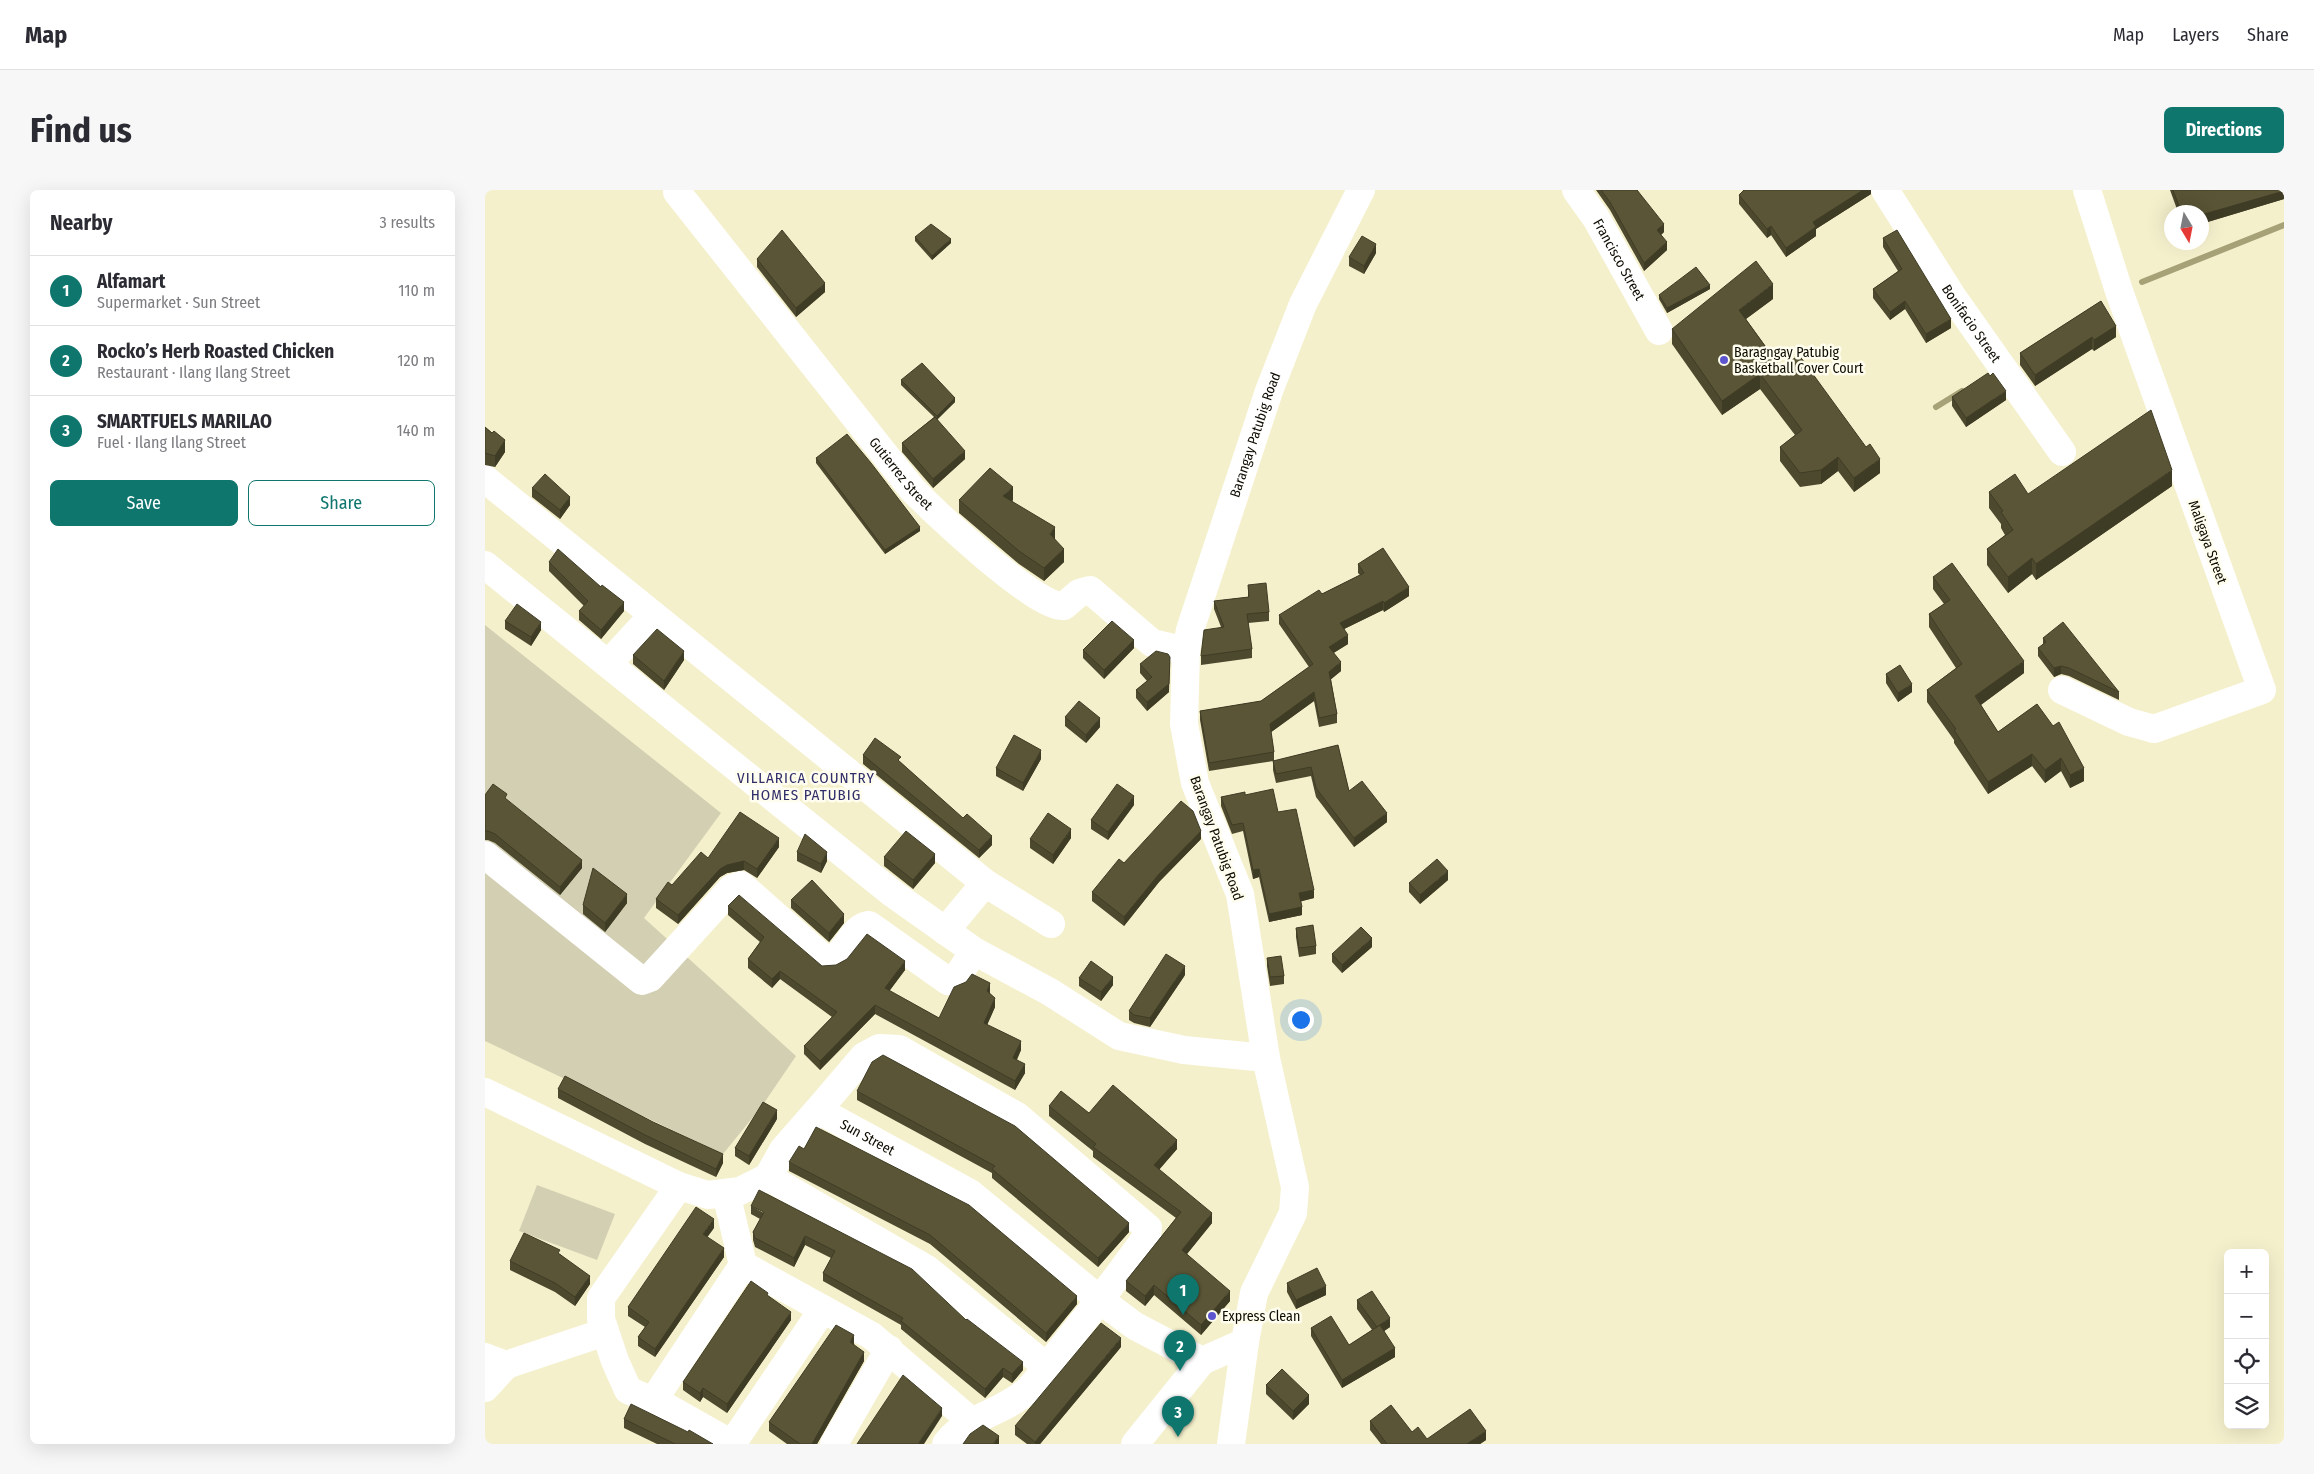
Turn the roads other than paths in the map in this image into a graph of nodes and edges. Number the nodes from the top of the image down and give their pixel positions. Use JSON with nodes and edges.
{"nodes":[{"id":1,"x":1361,"y":190,"type":"edge"},
{"id":2,"x":1576,"y":190,"type":"edge"},
{"id":3,"x":1885,"y":190,"type":"edge"},
{"id":4,"x":2087,"y":190,"type":"edge"},
{"id":5,"x":677,"y":192,"type":"dead end"},
{"id":6,"x":1659,"y":331,"type":"dead end"},
{"id":7,"x":2062,"y":452,"type":"dead end"},
{"id":8,"x":485,"y":479,"type":"edge"},
{"id":9,"x":485,"y":565,"type":"edge"},
{"id":10,"x":653,"y":615,"type":"junction"},
{"id":11,"x":1186,"y":651,"type":"junction"},
{"id":12,"x":608,"y":664,"type":"junction"},
{"id":13,"x":2062,"y":690,"type":"dead end"},
{"id":14,"x":485,"y":855,"type":"edge"},
{"id":15,"x":985,"y":883,"type":"junction"},
{"id":16,"x":1051,"y":924,"type":"dead end"},
{"id":17,"x":945,"y":931,"type":"junction"},
{"id":18,"x":974,"y":951,"type":"junction"},
{"id":19,"x":1266,"y":1058,"type":"junction"},
{"id":20,"x":485,"y":1092,"type":"edge"},
{"id":21,"x":818,"y":1110,"type":"junction"},
{"id":22,"x":768,"y":1177,"type":"junction"},
{"id":23,"x":679,"y":1186,"type":"junction"},
{"id":24,"x":726,"y":1193,"type":"junction"},
{"id":25,"x":743,"y":1264,"type":"junction"},
{"id":26,"x":1100,"y":1300,"type":"junction"},
{"id":27,"x":823,"y":1309,"type":"junction"},
{"id":28,"x":605,"y":1332,"type":"junction"},
{"id":29,"x":1245,"y":1342,"type":"junction"},
{"id":30,"x":889,"y":1349,"type":"junction"},
{"id":31,"x":495,"y":1361,"type":"edge"},
{"id":32,"x":1202,"y":1361,"type":"junction"},
{"id":33,"x":1047,"y":1367,"type":"junction"},
{"id":34,"x":485,"y":1388,"type":"edge"},
{"id":35,"x":653,"y":1401,"type":"junction"},
{"id":36,"x":971,"y":1421,"type":"junction"},
{"id":37,"x":732,"y":1444,"type":"edge"},
{"id":38,"x":834,"y":1444,"type":"edge"},
{"id":39,"x":946,"y":1444,"type":"edge"},
{"id":40,"x":1135,"y":1444,"type":"edge"},
{"id":41,"x":1231,"y":1444,"type":"edge"}],
"edges":[{"from":1,"to":11,"type":"street","name":"Barangay Patubig Road"},
{"from":2,"to":6,"type":"street","name":"Francisco Street"},
{"from":3,"to":7,"type":"street","name":"Bonifacio Street"},
{"from":4,"to":13,"type":"street","name":"Maligaya Street"},
{"from":5,"to":11,"type":"street","name":"Gutierrez Street"},
{"from":8,"to":10,"type":"street"},
{"from":9,"to":12,"type":"street"},
{"from":10,"to":12,"type":"street"},
{"from":10,"to":15,"type":"street"},
{"from":11,"to":19,"type":"street","name":"Barangay Patubig Road"},
{"from":12,"to":17,"type":"street"},
{"from":14,"to":18,"type":"street"},
{"from":15,"to":16,"type":"street"},
{"from":15,"to":17,"type":"street"},
{"from":17,"to":18,"type":"street"},
{"from":18,"to":19,"type":"street"},
{"from":19,"to":29,"type":"street","name":"Barangay Patubig Road"},
{"from":20,"to":23,"type":"street"},
{"from":21,"to":22,"type":"street"},
{"from":21,"to":26,"type":"street","name":"Sun Street"},
{"from":21,"to":26,"type":"street"},
{"from":22,"to":24,"type":"street"},
{"from":22,"to":33,"type":"street"},
{"from":23,"to":24,"type":"street"},
{"from":23,"to":28,"type":"street"},
{"from":24,"to":25,"type":"street"},
{"from":25,"to":27,"type":"street"},
{"from":25,"to":35,"type":"street"},
{"from":26,"to":32,"type":"street","name":"Sun Street"},
{"from":26,"to":33,"type":"street"},
{"from":27,"to":30,"type":"street"},
{"from":27,"to":37,"type":"street"},
{"from":28,"to":31,"type":"street"},
{"from":28,"to":35,"type":"street"},
{"from":29,"to":32,"type":"street"},
{"from":29,"to":41,"type":"street","name":"Barangay Patubig Road"},
{"from":30,"to":36,"type":"street"},
{"from":30,"to":38,"type":"street"},
{"from":31,"to":34,"type":"street"},
{"from":32,"to":40,"type":"street"},
{"from":33,"to":36,"type":"street"},
{"from":35,"to":37,"type":"street"},
{"from":36,"to":39,"type":"street"}]}
